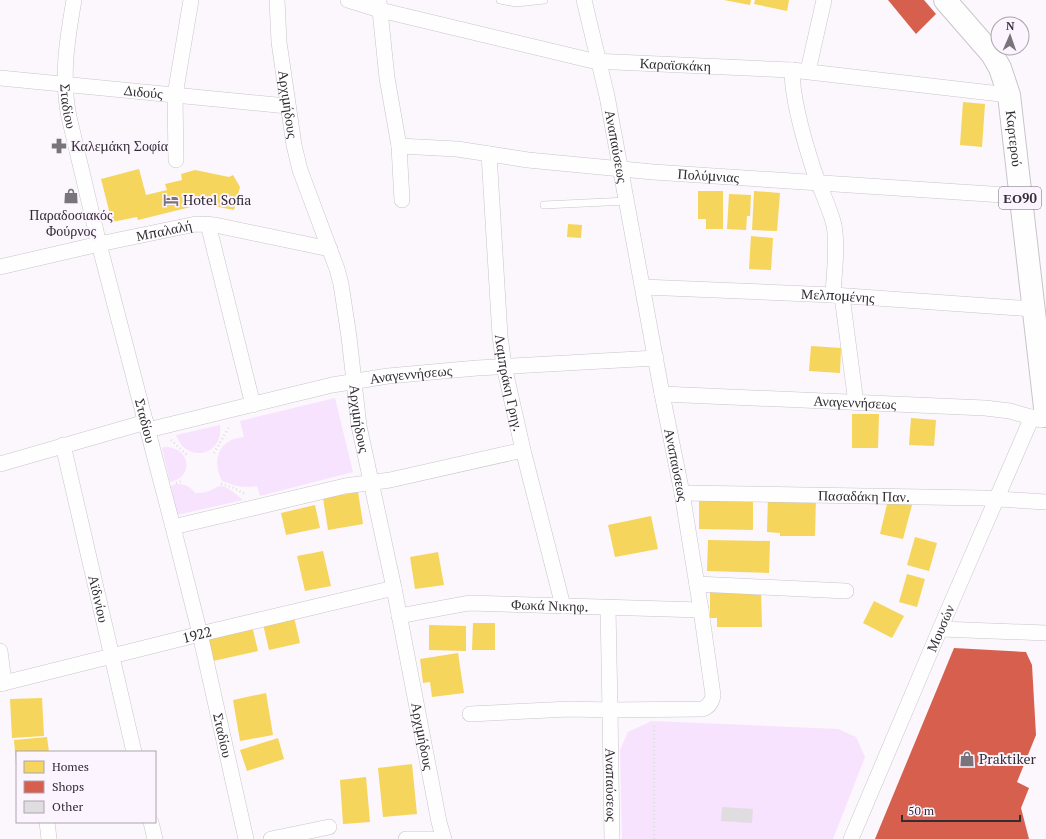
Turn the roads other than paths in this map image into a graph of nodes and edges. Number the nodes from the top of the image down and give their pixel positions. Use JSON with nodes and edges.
{"nodes":[{"id":1,"x":74,"y":0,"type":"edge"},
{"id":2,"x":192,"y":0,"type":"edge"},
{"id":3,"x":277,"y":0,"type":"edge"},
{"id":4,"x":348,"y":0,"type":"edge"},
{"id":5,"x":500,"y":0,"type":"edge"},
{"id":6,"x":544,"y":0,"type":"edge"},
{"id":7,"x":584,"y":0,"type":"edge"},
{"id":8,"x":824,"y":0,"type":"edge"},
{"id":9,"x":945,"y":0,"type":"edge"},
{"id":10,"x":379,"y":5,"type":"edge"},
{"id":11,"x":598,"y":62,"type":"junction"},
{"id":12,"x":792,"y":70,"type":"junction"},
{"id":13,"x":808,"y":71,"type":"junction"},
{"id":14,"x":0,"y":78,"type":"edge"},
{"id":15,"x":65,"y":84,"type":"junction"},
{"id":16,"x":1009,"y":95,"type":"junction"},
{"id":17,"x":176,"y":96,"type":"junction"},
{"id":18,"x":287,"y":106,"type":"junction"},
{"id":19,"x":399,"y":146,"type":"junction"},
{"id":20,"x":489,"y":154,"type":"junction"},
{"id":21,"x":176,"y":160,"type":"dead end"},
{"id":22,"x":621,"y":169,"type":"junction"},
{"id":23,"x":818,"y":183,"type":"junction"},
{"id":24,"x":1020,"y":196,"type":"junction"},
{"id":25,"x":402,"y":200,"type":"dead end"},
{"id":26,"x":627,"y":201,"type":"junction"},
{"id":27,"x":544,"y":205,"type":"dead end"},
{"id":28,"x":208,"y":224,"type":"junction"},
{"id":29,"x":99,"y":244,"type":"junction"},
{"id":30,"x":330,"y":249,"type":"junction"},
{"id":31,"x":0,"y":267,"type":"edge"},
{"id":32,"x":643,"y":287,"type":"junction"},
{"id":33,"x":837,"y":295,"type":"junction"},
{"id":34,"x":1033,"y":309,"type":"junction"},
{"id":35,"x":656,"y":358,"type":"junction"},
{"id":36,"x":504,"y":366,"type":"junction"},
{"id":37,"x":354,"y":381,"type":"junction"},
{"id":38,"x":662,"y":394,"type":"junction"},
{"id":39,"x":856,"y":403,"type":"junction"},
{"id":40,"x":253,"y":405,"type":"junction"},
{"id":41,"x":1041,"y":418,"type":"edge"},
{"id":42,"x":147,"y":426,"type":"junction"},
{"id":43,"x":63,"y":445,"type":"junction"},
{"id":44,"x":523,"y":450,"type":"junction"},
{"id":45,"x":0,"y":464,"type":"edge"},
{"id":46,"x":371,"y":483,"type":"junction"},
{"id":47,"x":682,"y":493,"type":"junction"},
{"id":48,"x":996,"y":499,"type":"junction"},
{"id":49,"x":1046,"y":502,"type":"edge"},
{"id":50,"x":173,"y":527,"type":"junction"},
{"id":51,"x":697,"y":584,"type":"junction"},
{"id":52,"x":394,"y":588,"type":"junction"},
{"id":53,"x":846,"y":591,"type":"dead end"},
{"id":54,"x":563,"y":606,"type":"junction"},
{"id":55,"x":608,"y":608,"type":"junction"},
{"id":56,"x":701,"y":610,"type":"junction"},
{"id":57,"x":399,"y":616,"type":"junction"},
{"id":58,"x":940,"y":629,"type":"junction"},
{"id":59,"x":1046,"y":633,"type":"edge"},
{"id":60,"x":200,"y":634,"type":"junction"},
{"id":61,"x":0,"y":651,"type":"edge"},
{"id":62,"x":112,"y":656,"type":"junction"},
{"id":63,"x":2,"y":684,"type":"edge"},
{"id":64,"x":610,"y":710,"type":"junction"},
{"id":65,"x":470,"y":714,"type":"dead end"},
{"id":66,"x":134,"y":751,"type":"edge"},
{"id":67,"x":48,"y":823,"type":"edge"},
{"id":68,"x":151,"y":823,"type":"edge"},
{"id":69,"x":329,"y":827,"type":"dead end"},
{"id":70,"x":49,"y":839,"type":"edge"},
{"id":71,"x":155,"y":839,"type":"edge"},
{"id":72,"x":246,"y":839,"type":"edge"},
{"id":73,"x":271,"y":839,"type":"edge"},
{"id":74,"x":406,"y":839,"type":"edge"},
{"id":75,"x":432,"y":839,"type":"edge"},
{"id":76,"x":444,"y":839,"type":"edge"},
{"id":77,"x":612,"y":839,"type":"edge"},
{"id":78,"x":851,"y":839,"type":"edge"}],
"edges":[{"from":1,"to":15,"type":"street","name":"Σταδίου"},
{"from":2,"to":17,"type":"street"},
{"from":3,"to":18,"type":"street","name":"Αρχιμήδους"},
{"from":4,"to":10,"type":"street","name":"Καραϊσκάκη"},
{"from":5,"to":6,"type":"lane"},
{"from":7,"to":11,"type":"street","name":"Αναπαύσεως"},
{"from":8,"to":13,"type":"street"},
{"from":9,"to":16,"type":"main road","name":"Καρτερού","number":"ΕΟ90"},
{"from":10,"to":11,"type":"street","name":"Καραϊσκάκη"},
{"from":10,"to":19,"type":"street"},
{"from":11,"to":12,"type":"street","name":"Καραϊσκάκη"},
{"from":11,"to":22,"type":"street","name":"Αναπαύσεως"},
{"from":12,"to":13,"type":"street","name":"Καραϊσκάκη"},
{"from":12,"to":23,"type":"street"},
{"from":13,"to":16,"type":"street","name":"Καραϊσκάκη"},
{"from":14,"to":15,"type":"street","name":"Διδούς"},
{"from":15,"to":17,"type":"street","name":"Διδούς"},
{"from":15,"to":29,"type":"street","name":"Σταδίου"},
{"from":16,"to":24,"type":"main road","name":"Καρτερού","number":"ΕΟ90"},
{"from":17,"to":18,"type":"street","name":"Διδούς"},
{"from":17,"to":21,"type":"street"},
{"from":18,"to":30,"type":"street","name":"Αρχιμήδους"},
{"from":19,"to":20,"type":"street","name":"Πολύμνιας"},
{"from":19,"to":25,"type":"street"},
{"from":20,"to":22,"type":"street","name":"Πολύμνιας"},
{"from":20,"to":36,"type":"street","name":"Λαμπράκη Γρηγ."},
{"from":22,"to":23,"type":"street","name":"Πολύμνιας"},
{"from":22,"to":26,"type":"street","name":"Αναπαύσεως"},
{"from":23,"to":24,"type":"street","name":"Πολύμνιας"},
{"from":23,"to":33,"type":"street"},
{"from":24,"to":34,"type":"main road","name":"Καρτερού","number":"ΕΟ90"},
{"from":26,"to":27,"type":"lane"},
{"from":26,"to":32,"type":"street","name":"Αναπαύσεως"},
{"from":28,"to":29,"type":"street","name":"Μπαλαλή"},
{"from":28,"to":30,"type":"street","name":"Μπαλαλή"},
{"from":28,"to":40,"type":"street"},
{"from":29,"to":31,"type":"street","name":"Μπαλαλή"},
{"from":29,"to":42,"type":"street","name":"Σταδίου"},
{"from":30,"to":37,"type":"street","name":"Αρχιμήδους"},
{"from":32,"to":33,"type":"street","name":"Μελπομένης"},
{"from":32,"to":35,"type":"street","name":"Αναπαύσεως"},
{"from":33,"to":34,"type":"street","name":"Μελπομένης"},
{"from":33,"to":39,"type":"street"},
{"from":34,"to":41,"type":"main road","name":"Καρτερού","number":"ΕΟ90"},
{"from":35,"to":36,"type":"street","name":"Αναγεννήσεως"},
{"from":35,"to":38,"type":"street","name":"Αναπαύσεως"},
{"from":36,"to":37,"type":"street","name":"Αναγεννήσεως"},
{"from":36,"to":44,"type":"street","name":"Λαμπράκη Γρηγ."},
{"from":37,"to":40,"type":"street","name":"Αναγεννήσεως"},
{"from":37,"to":46,"type":"street","name":"Αρχιμήδους"},
{"from":38,"to":39,"type":"street","name":"Αναγεννήσεως"},
{"from":38,"to":47,"type":"street","name":"Αναπαύσεως"},
{"from":39,"to":41,"type":"street","name":"Αναγεννήσεως"},
{"from":40,"to":42,"type":"street","name":"Αναγεννήσεως"},
{"from":41,"to":48,"type":"street","name":"Μουσών"},
{"from":42,"to":43,"type":"street","name":"Αναγεννήσεως"},
{"from":42,"to":50,"type":"street","name":"Σταδίου"},
{"from":43,"to":45,"type":"street","name":"Αναγεννήσεως"},
{"from":43,"to":62,"type":"street","name":"Αϊδινίου"},
{"from":44,"to":46,"type":"street"},
{"from":44,"to":54,"type":"street","name":"Λαμπράκη Γρηγ."},
{"from":46,"to":50,"type":"street"},
{"from":46,"to":52,"type":"street","name":"Αρχιμήδους"},
{"from":47,"to":48,"type":"street","name":"Πασαδάκη Παν."},
{"from":47,"to":51,"type":"street","name":"Αναπαύσεως"},
{"from":48,"to":49,"type":"street","name":"Πασαδάκη Παν."},
{"from":48,"to":58,"type":"street","name":"Μουσών"},
{"from":50,"to":60,"type":"street","name":"Σταδίου"},
{"from":51,"to":53,"type":"street"},
{"from":51,"to":56,"type":"street","name":"Αναπαύσεως"},
{"from":52,"to":57,"type":"street","name":"Αρχιμήδους"},
{"from":52,"to":60,"type":"street","name":"1922"},
{"from":54,"to":55,"type":"street","name":"Φωκά Νικηφ."},
{"from":54,"to":57,"type":"street","name":"Φωκά Νικηφ."},
{"from":55,"to":56,"type":"street","name":"Φωκά Νικηφ."},
{"from":55,"to":64,"type":"street"},
{"from":56,"to":64,"type":"street","name":"Αναπαύσεως"},
{"from":57,"to":76,"type":"street","name":"Αρχιμήδους"},
{"from":58,"to":59,"type":"street"},
{"from":58,"to":78,"type":"street","name":"Μουσών"},
{"from":60,"to":62,"type":"street","name":"1922"},
{"from":60,"to":72,"type":"street","name":"Σταδίου"},
{"from":61,"to":63,"type":"street"},
{"from":62,"to":63,"type":"street","name":"1922"},
{"from":62,"to":66,"type":"street","name":"Αϊδινίου"},
{"from":64,"to":65,"type":"street"},
{"from":64,"to":77,"type":"street","name":"Αναπαύσεως"},
{"from":67,"to":70,"type":"street"},
{"from":68,"to":71,"type":"street"},
{"from":69,"to":73,"type":"street"},
{"from":74,"to":75,"type":"street"}]}
